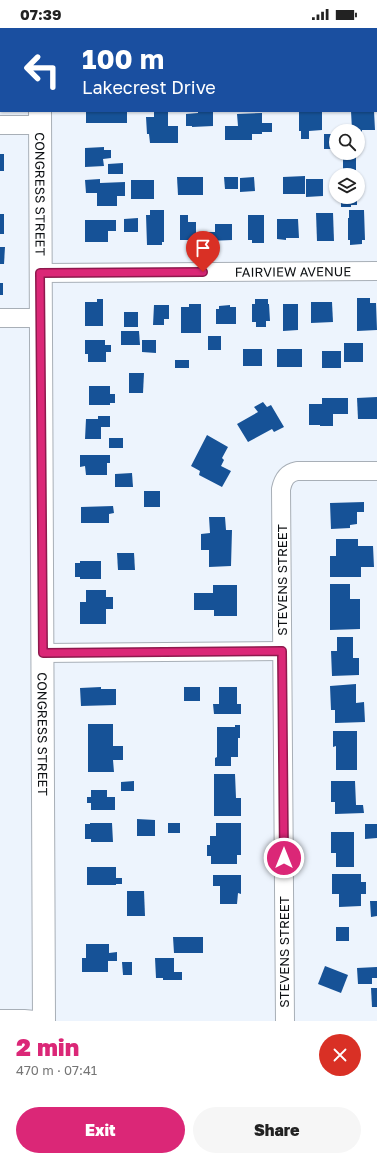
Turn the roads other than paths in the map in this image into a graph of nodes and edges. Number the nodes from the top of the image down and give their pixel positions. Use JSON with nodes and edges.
{"nodes":[{"id":1,"x":40,"y":118,"type":"edge"},
{"id":2,"x":0,"y":125,"type":"edge"},
{"id":3,"x":377,"y":271,"type":"edge"},
{"id":4,"x":40,"y":273,"type":"junction"},
{"id":5,"x":0,"y":318,"type":"edge"},
{"id":6,"x":41,"y":318,"type":"junction"},
{"id":7,"x":377,"y":471,"type":"edge"},
{"id":8,"x":282,"y":651,"type":"junction"},
{"id":9,"x":43,"y":653,"type":"junction"},
{"id":10,"x":0,"y":1019,"type":"edge"},
{"id":11,"x":44,"y":1021,"type":"edge"},
{"id":12,"x":285,"y":1021,"type":"edge"}],
"edges":[{"from":1,"to":2,"type":"street"},
{"from":1,"to":4,"type":"street","name":"CONGRESS STREET"},
{"from":3,"to":4,"type":"street","name":"FAIRVIEW AVENUE"},
{"from":4,"to":6,"type":"street","name":"CONGRESS STREET"},
{"from":5,"to":6,"type":"street"},
{"from":6,"to":9,"type":"street","name":"CONGRESS STREET"},
{"from":7,"to":8,"type":"street","name":"STEVENS STREET"},
{"from":8,"to":9,"type":"street"},
{"from":8,"to":12,"type":"street","name":"STEVENS STREET"},
{"from":9,"to":11,"type":"street","name":"CONGRESS STREET"},
{"from":10,"to":11,"type":"street"}]}
